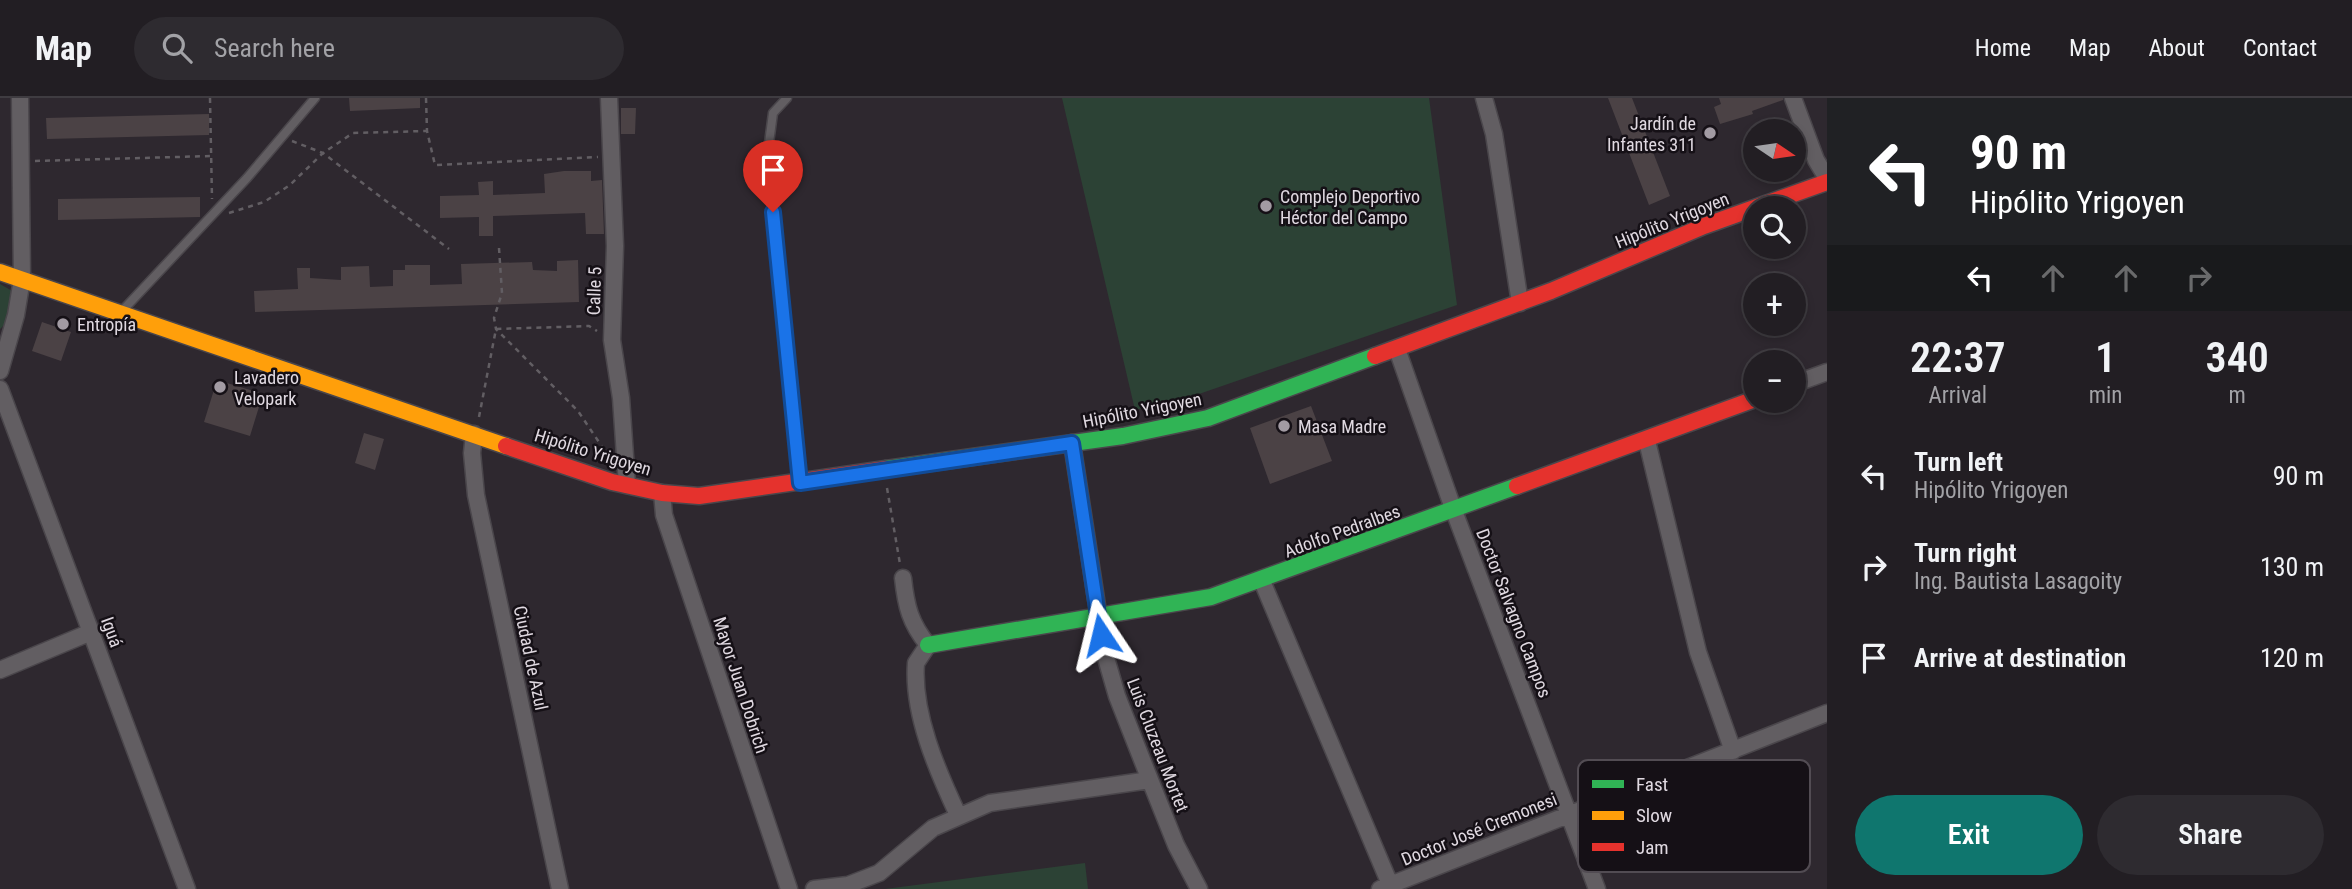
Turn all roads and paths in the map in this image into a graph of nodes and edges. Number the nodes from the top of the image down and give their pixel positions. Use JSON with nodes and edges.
{"nodes":[{"id":1,"x":20,"y":98,"type":"edge"},
{"id":2,"x":210,"y":98,"type":"edge"},
{"id":3,"x":315,"y":98,"type":"edge"},
{"id":4,"x":426,"y":98,"type":"edge"},
{"id":5,"x":609,"y":98,"type":"edge"},
{"id":6,"x":787,"y":98,"type":"edge"},
{"id":7,"x":1484,"y":98,"type":"edge"},
{"id":8,"x":1793,"y":98,"type":"edge"},
{"id":9,"x":427,"y":131,"type":"junction"},
{"id":10,"x":282,"y":138,"type":"junction"},
{"id":11,"x":323,"y":153,"type":"junction"},
{"id":12,"x":212,"y":156,"type":"junction"},
{"id":13,"x":610,"y":157,"type":"junction"},
{"id":14,"x":21,"y":162,"type":"junction"},
{"id":15,"x":1827,"y":180,"type":"edge"},
{"id":16,"x":209,"y":219,"type":"junction"},
{"id":17,"x":499,"y":248,"type":"dead end"},
{"id":18,"x":449,"y":249,"type":"dead end"},
{"id":19,"x":0,"y":272,"type":"edge"},
{"id":20,"x":22,"y":279,"type":"junction"},
{"id":21,"x":1520,"y":303,"type":"junction"},
{"id":22,"x":121,"y":313,"type":"junction"},
{"id":23,"x":496,"y":328,"type":"junction"},
{"id":24,"x":5,"y":332,"type":"edge"},
{"id":25,"x":612,"y":340,"type":"junction"},
{"id":26,"x":1396,"y":349,"type":"junction"},
{"id":27,"x":0,"y":372,"type":"edge"},
{"id":28,"x":1827,"y":372,"type":"edge"},
{"id":29,"x":1806,"y":380,"type":"edge"},
{"id":30,"x":0,"y":389,"type":"edge"},
{"id":31,"x":1743,"y":404,"type":"edge"},
{"id":32,"x":474,"y":434,"type":"junction"},
{"id":33,"x":1647,"y":441,"type":"junction"},
{"id":34,"x":1072,"y":443,"type":"junction"},
{"id":35,"x":626,"y":468,"type":"junction"},
{"id":36,"x":885,"y":471,"type":"junction"},
{"id":37,"x":800,"y":483,"type":"junction"},
{"id":38,"x":627,"y":485,"type":"junction"},
{"id":39,"x":662,"y":493,"type":"junction"},
{"id":40,"x":1454,"y":511,"type":"junction"},
{"id":41,"x":902,"y":578,"type":"joint"},
{"id":42,"x":1262,"y":581,"type":"junction"},
{"id":43,"x":1097,"y":618,"type":"junction"},
{"id":44,"x":91,"y":632,"type":"junction"},
{"id":45,"x":928,"y":645,"type":"junction"},
{"id":46,"x":0,"y":670,"type":"edge"},
{"id":47,"x":1827,"y":713,"type":"edge"},
{"id":48,"x":1733,"y":751,"type":"junction"},
{"id":49,"x":1709,"y":760,"type":"edge"},
{"id":50,"x":1150,"y":780,"type":"junction"},
{"id":51,"x":1578,"y":809,"type":"edge"},
{"id":52,"x":1568,"y":813,"type":"junction"},
{"id":53,"x":958,"y":815,"type":"junction"},
{"id":54,"x":1578,"y":839,"type":"edge"},
{"id":55,"x":1591,"y":872,"type":"edge"},
{"id":56,"x":1388,"y":888,"type":"edge"},
{"id":57,"x":187,"y":889,"type":"edge"},
{"id":58,"x":560,"y":889,"type":"edge"},
{"id":59,"x":789,"y":889,"type":"edge"},
{"id":60,"x":814,"y":889,"type":"edge"},
{"id":61,"x":1199,"y":889,"type":"edge"},
{"id":62,"x":1597,"y":889,"type":"edge"}],
"edges":[{"from":1,"to":14,"type":"street"},
{"from":2,"to":12,"type":"path"},
{"from":3,"to":10,"type":"lane"},
{"from":4,"to":9,"type":"path"},
{"from":5,"to":13,"type":"street","name":"Calle 5"},
{"from":6,"to":37,"type":"lane"},
{"from":7,"to":21,"type":"street"},
{"from":8,"to":15,"type":"street"},
{"from":9,"to":11,"type":"path"},
{"from":9,"to":13,"type":"path"},
{"from":10,"to":11,"type":"path"},
{"from":10,"to":16,"type":"lane"},
{"from":11,"to":16,"type":"path"},
{"from":11,"to":18,"type":"path"},
{"from":12,"to":14,"type":"path"},
{"from":12,"to":16,"type":"path"},
{"from":13,"to":25,"type":"street","name":"Calle 5"},
{"from":14,"to":20,"type":"street"},
{"from":15,"to":21,"type":"street","name":"Hipólito Yrigoyen"},
{"from":16,"to":22,"type":"lane"},
{"from":17,"to":23,"type":"path"},
{"from":19,"to":20,"type":"street","name":"Hipólito Yrigoyen"},
{"from":20,"to":22,"type":"street","name":"Hipólito Yrigoyen"},
{"from":20,"to":24,"type":"street"},
{"from":21,"to":26,"type":"street","name":"Hipólito Yrigoyen"},
{"from":22,"to":32,"type":"street","name":"Hipólito Yrigoyen"},
{"from":23,"to":25,"type":"path"},
{"from":23,"to":32,"type":"path"},
{"from":23,"to":35,"type":"path"},
{"from":24,"to":27,"type":"street"},
{"from":25,"to":35,"type":"street","name":"Calle 5"},
{"from":26,"to":34,"type":"street","name":"Hipólito Yrigoyen"},
{"from":26,"to":40,"type":"street","name":"Doctor Salvagno Campos"},
{"from":28,"to":29,"type":"street"},
{"from":30,"to":44,"type":"street","name":"Iguá"},
{"from":31,"to":33,"type":"street","name":"Adolfo Pedralbes"},
{"from":32,"to":38,"type":"street","name":"Hipólito Yrigoyen"},
{"from":32,"to":58,"type":"street","name":"Ciudad de Azul"},
{"from":33,"to":40,"type":"street","name":"Adolfo Pedralbes"},
{"from":33,"to":48,"type":"street"},
{"from":34,"to":36,"type":"street","name":"Hipólito Yrigoyen"},
{"from":34,"to":43,"type":"street","name":"Luis Cluzeau Mortet"},
{"from":35,"to":38,"type":"street","name":"Calle 5"},
{"from":36,"to":37,"type":"street","name":"Hipólito Yrigoyen"},
{"from":36,"to":41,"type":"path"},
{"from":37,"to":39,"type":"street","name":"Hipólito Yrigoyen"},
{"from":38,"to":39,"type":"street","name":"Hipólito Yrigoyen"},
{"from":39,"to":59,"type":"street","name":"Mayor Juan Dobrich"},
{"from":40,"to":42,"type":"street","name":"Adolfo Pedralbes"},
{"from":40,"to":52,"type":"street","name":"Doctor Salvagno Campos"},
{"from":41,"to":45,"type":"street"},
{"from":42,"to":43,"type":"street","name":"Adolfo Pedralbes"},
{"from":42,"to":56,"type":"street"},
{"from":43,"to":45,"type":"street","name":"Adolfo Pedralbes"},
{"from":43,"to":50,"type":"street","name":"Luis Cluzeau Mortet"},
{"from":44,"to":46,"type":"street"},
{"from":44,"to":57,"type":"street","name":"Iguá"},
{"from":45,"to":53,"type":"street"},
{"from":47,"to":48,"type":"street","name":"Doctor José Cremonesi"},
{"from":48,"to":49,"type":"street","name":"Doctor José Cremonesi"},
{"from":50,"to":53,"type":"street"},
{"from":50,"to":61,"type":"street","name":"Luis Cluzeau Mortet"},
{"from":51,"to":52,"type":"street","name":"Doctor José Cremonesi"},
{"from":52,"to":54,"type":"street","name":"Doctor Salvagno Campos"},
{"from":52,"to":56,"type":"street","name":"Doctor José Cremonesi"},
{"from":53,"to":60,"type":"street"},
{"from":55,"to":62,"type":"street","name":"Doctor Salvagno Campos"}]}
